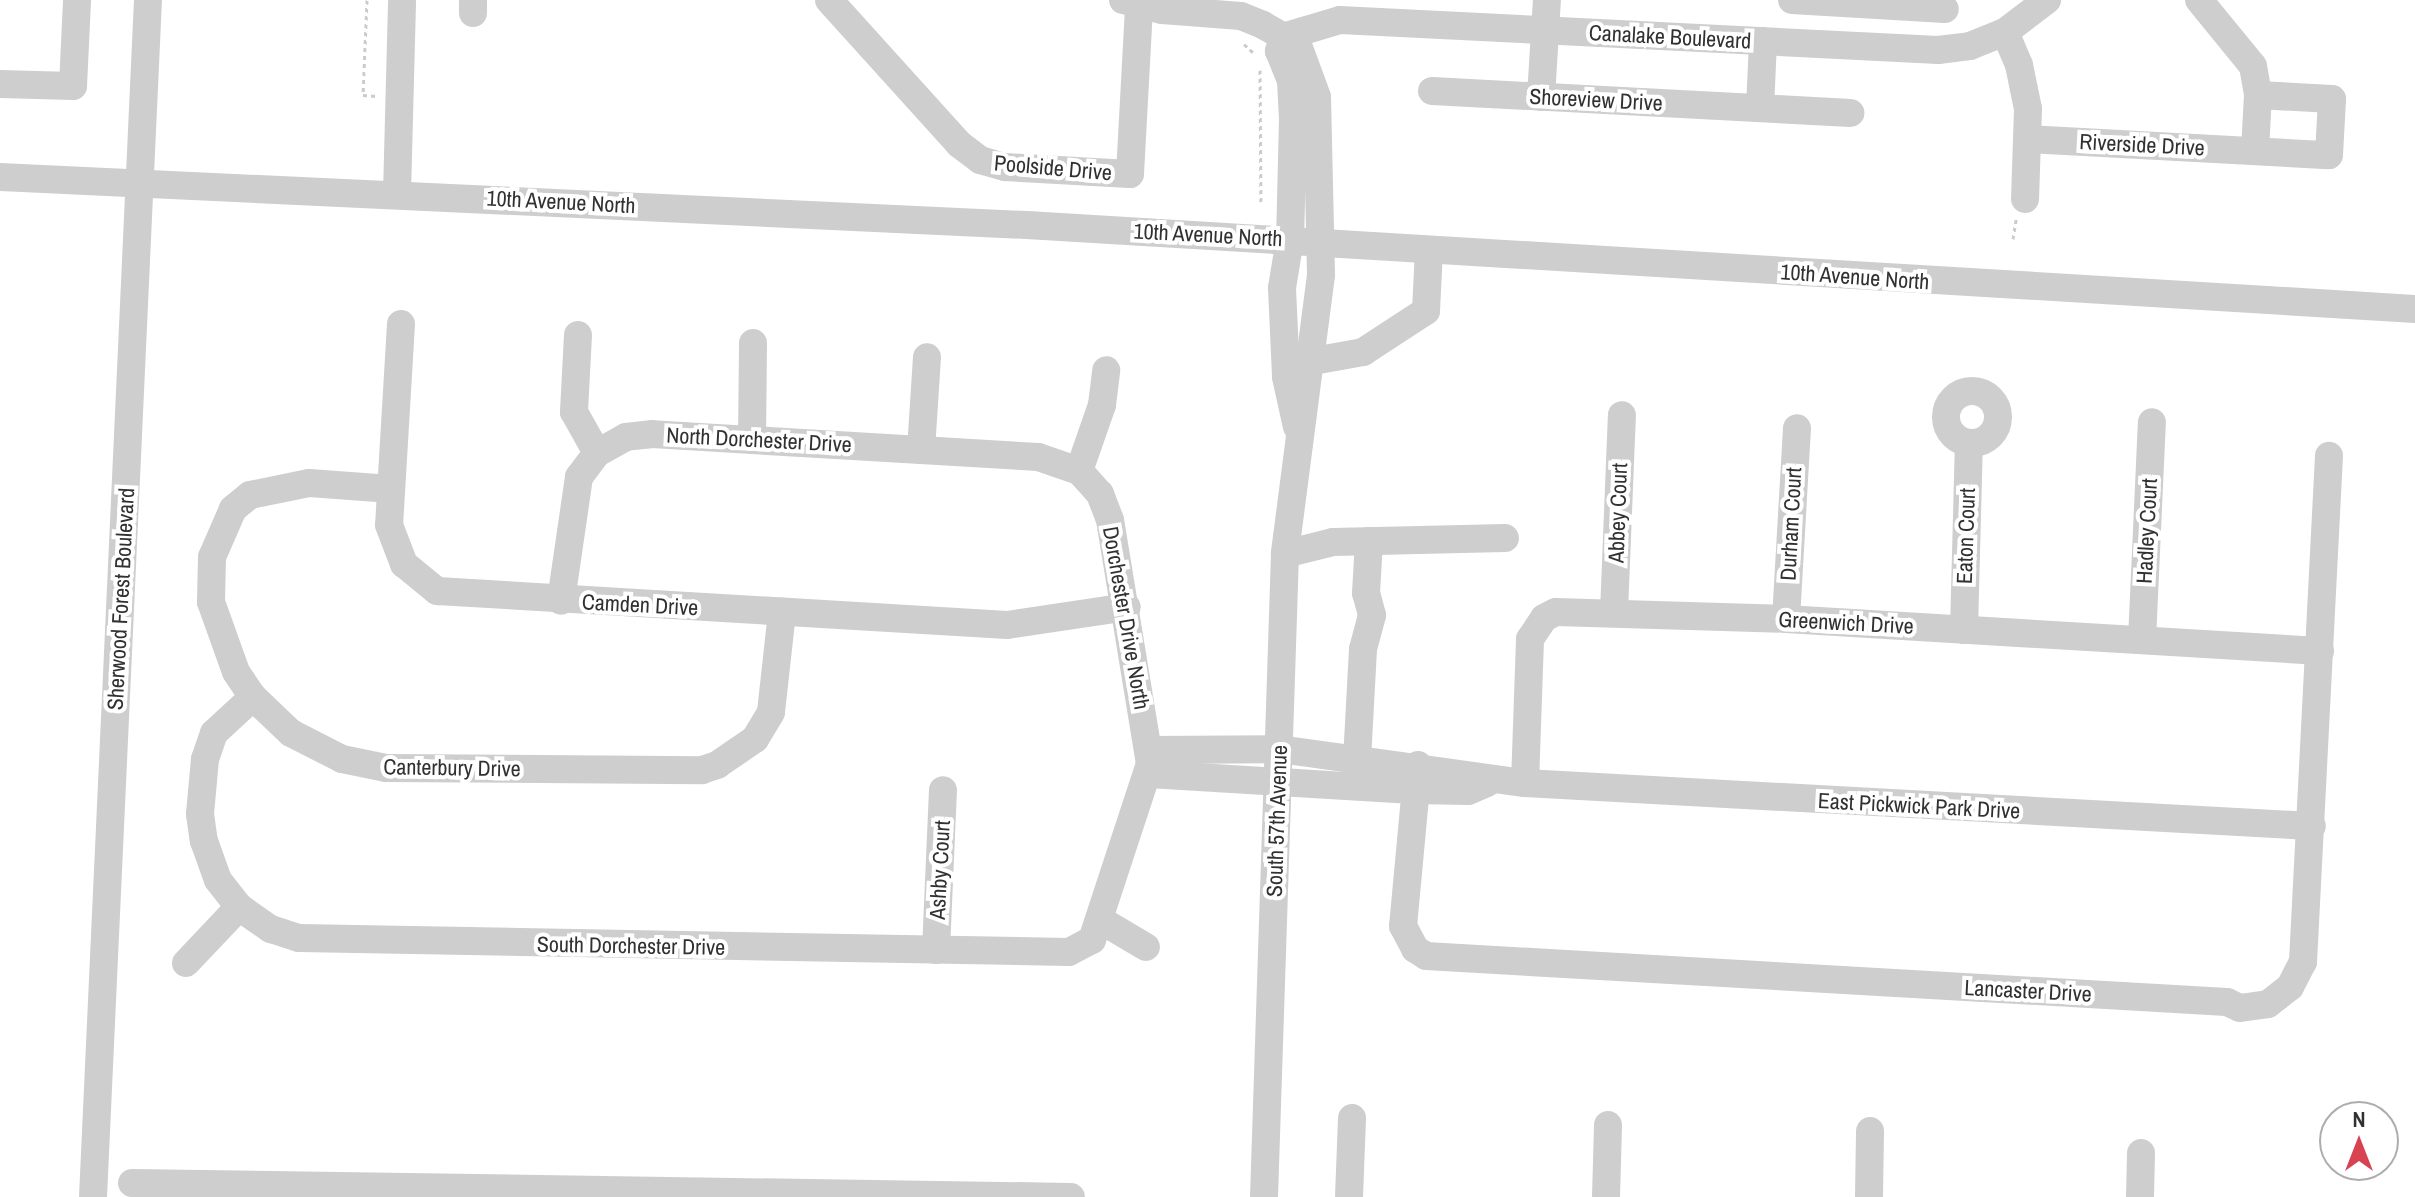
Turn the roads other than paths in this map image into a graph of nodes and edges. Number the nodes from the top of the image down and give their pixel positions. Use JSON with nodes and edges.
{"nodes":[{"id":1,"x":77,"y":0,"type":"edge"},
{"id":2,"x":148,"y":0,"type":"edge"},
{"id":3,"x":402,"y":0,"type":"edge"},
{"id":4,"x":1547,"y":0,"type":"edge"},
{"id":5,"x":1792,"y":0,"type":"edge"},
{"id":6,"x":2047,"y":0,"type":"edge"},
{"id":7,"x":2199,"y":0,"type":"edge"},
{"id":8,"x":1132,"y":2,"type":"edge"},
{"id":9,"x":844,"y":5,"type":"edge"},
{"id":10,"x":1904,"y":6,"type":"junction"},
{"id":11,"x":1945,"y":9,"type":"dead end"},
{"id":12,"x":1546,"y":31,"type":"junction"},
{"id":13,"x":2005,"y":32,"type":"junction"},
{"id":14,"x":1283,"y":37,"type":"junction"},
{"id":15,"x":1763,"y":41,"type":"junction"},
{"id":16,"x":1903,"y":48,"type":"junction"},
{"id":17,"x":0,"y":84,"type":"edge"},
{"id":18,"x":1432,"y":91,"type":"dead end"},
{"id":19,"x":2258,"y":95,"type":"junction"},
{"id":20,"x":1541,"y":97,"type":"junction"},
{"id":21,"x":1760,"y":108,"type":"junction"},
{"id":22,"x":1850,"y":113,"type":"dead end"},
{"id":23,"x":1306,"y":119,"type":"junction"},
{"id":24,"x":2029,"y":139,"type":"junction"},
{"id":25,"x":2255,"y":151,"type":"junction"},
{"id":26,"x":0,"y":177,"type":"edge"},
{"id":27,"x":140,"y":181,"type":"junction"},
{"id":28,"x":397,"y":194,"type":"junction"},
{"id":29,"x":2025,"y":199,"type":"dead end"},
{"id":30,"x":1290,"y":239,"type":"junction"},
{"id":31,"x":1322,"y":242,"type":"junction"},
{"id":32,"x":1429,"y":250,"type":"junction"},
{"id":33,"x":2415,"y":309,"type":"edge"},
{"id":34,"x":401,"y":324,"type":"dead end"},
{"id":35,"x":578,"y":335,"type":"dead end"},
{"id":36,"x":753,"y":343,"type":"dead end"},
{"id":37,"x":927,"y":357,"type":"dead end"},
{"id":38,"x":1313,"y":361,"type":"junction"},
{"id":39,"x":1106,"y":370,"type":"dead end"},
{"id":40,"x":1622,"y":415,"type":"dead end"},
{"id":41,"x":2152,"y":422,"type":"dead end"},
{"id":42,"x":1797,"y":428,"type":"dead end"},
{"id":43,"x":752,"y":440,"type":"junction"},
{"id":44,"x":1969,"y":443,"type":"dead end"},
{"id":45,"x":1301,"y":446,"type":"junction"},
{"id":46,"x":921,"y":450,"type":"junction"},
{"id":47,"x":597,"y":453,"type":"junction"},
{"id":48,"x":2329,"y":456,"type":"dead end"},
{"id":49,"x":1079,"y":471,"type":"junction"},
{"id":50,"x":391,"y":489,"type":"junction"},
{"id":51,"x":1505,"y":538,"type":"dead end"},
{"id":52,"x":1369,"y":541,"type":"junction"},
{"id":53,"x":1285,"y":554,"type":"junction"},
{"id":54,"x":561,"y":601,"type":"junction"},
{"id":55,"x":1127,"y":607,"type":"junction"},
{"id":56,"x":782,"y":612,"type":"junction"},
{"id":57,"x":1614,"y":612,"type":"junction"},
{"id":58,"x":1786,"y":619,"type":"junction"},
{"id":59,"x":1964,"y":630,"type":"junction"},
{"id":60,"x":2142,"y":640,"type":"junction"},
{"id":61,"x":2320,"y":651,"type":"junction"},
{"id":62,"x":253,"y":697,"type":"junction"},
{"id":63,"x":1279,"y":749,"type":"junction"},
{"id":64,"x":1357,"y":760,"type":"junction"},
{"id":65,"x":1149,"y":762,"type":"junction"},
{"id":66,"x":1416,"y":778,"type":"junction"},
{"id":67,"x":1278,"y":783,"type":"junction"},
{"id":68,"x":1525,"y":783,"type":"junction"},
{"id":69,"x":943,"y":790,"type":"dead end"},
{"id":70,"x":2312,"y":826,"type":"junction"},
{"id":71,"x":239,"y":907,"type":"junction"},
{"id":72,"x":1102,"y":921,"type":"junction"},
{"id":73,"x":1146,"y":947,"type":"dead end"},
{"id":74,"x":936,"y":950,"type":"junction"},
{"id":75,"x":186,"y":963,"type":"dead end"},
{"id":76,"x":1352,"y":1118,"type":"dead end"},
{"id":77,"x":1608,"y":1125,"type":"dead end"},
{"id":78,"x":1870,"y":1131,"type":"dead end"},
{"id":79,"x":2141,"y":1153,"type":"dead end"},
{"id":80,"x":132,"y":1183,"type":"dead end"},
{"id":81,"x":566,"y":1192,"type":"edge"},
{"id":82,"x":833,"y":1195,"type":"edge"},
{"id":83,"x":93,"y":1197,"type":"edge"},
{"id":84,"x":1071,"y":1197,"type":"edge"},
{"id":85,"x":1264,"y":1197,"type":"edge"},
{"id":86,"x":1349,"y":1197,"type":"edge"},
{"id":87,"x":1606,"y":1197,"type":"edge"},
{"id":88,"x":1869,"y":1197,"type":"edge"},
{"id":89,"x":2140,"y":1197,"type":"edge"}],
"edges":[{"from":1,"to":17,"type":"street"},
{"from":2,"to":27,"type":"street","name":"Sherwood Forest Boulevard"},
{"from":3,"to":28,"type":"street"},
{"from":4,"to":12,"type":"street"},
{"from":5,"to":10,"type":"street"},
{"from":6,"to":13,"type":"street","name":"Canalake Boulevard"},
{"from":7,"to":19,"type":"street"},
{"from":8,"to":9,"type":"street","name":"Poolside Drive"},
{"from":8,"to":14,"type":"street"},
{"from":10,"to":11,"type":"street"},
{"from":10,"to":16,"type":"street"},
{"from":12,"to":14,"type":"street","name":"Canalake Boulevard"},
{"from":12,"to":15,"type":"street","name":"Canalake Boulevard"},
{"from":12,"to":20,"type":"street"},
{"from":13,"to":16,"type":"street","name":"Canalake Boulevard"},
{"from":13,"to":24,"type":"street"},
{"from":14,"to":23,"type":"street"},
{"from":15,"to":16,"type":"street","name":"Canalake Boulevard"},
{"from":15,"to":21,"type":"street"},
{"from":18,"to":20,"type":"street","name":"Shoreview Drive"},
{"from":19,"to":25,"type":"street"},
{"from":19,"to":25,"type":"street","name":"Riverside Drive"},
{"from":20,"to":21,"type":"street","name":"Shoreview Drive"},
{"from":21,"to":22,"type":"street","name":"Shoreview Drive"},
{"from":23,"to":30,"type":"street","name":"South 57th Avenue"},
{"from":23,"to":31,"type":"street","name":"South 57th Avenue"},
{"from":24,"to":25,"type":"street","name":"Riverside Drive"},
{"from":24,"to":29,"type":"street"},
{"from":26,"to":27,"type":"street","name":"10th Avenue North"},
{"from":27,"to":28,"type":"street","name":"10th Avenue North"},
{"from":27,"to":83,"type":"street","name":"Sherwood Forest Boulevard"},
{"from":28,"to":30,"type":"street","name":"10th Avenue North"},
{"from":30,"to":31,"type":"street","name":"10th Avenue North"},
{"from":30,"to":45,"type":"street","name":"South 57th Avenue"},
{"from":31,"to":32,"type":"street","name":"10th Avenue North"},
{"from":31,"to":38,"type":"street","name":"South 57th Avenue"},
{"from":32,"to":33,"type":"street","name":"10th Avenue North"},
{"from":32,"to":38,"type":"street"},
{"from":34,"to":50,"type":"street","name":"Camden Drive"},
{"from":35,"to":47,"type":"street"},
{"from":36,"to":43,"type":"street"},
{"from":37,"to":46,"type":"street"},
{"from":38,"to":45,"type":"street","name":"South 57th Avenue"},
{"from":39,"to":49,"type":"street"},
{"from":40,"to":57,"type":"street","name":"Abbey Court"},
{"from":41,"to":60,"type":"street","name":"Hadley Court"},
{"from":42,"to":58,"type":"street","name":"Durham Court"},
{"from":43,"to":46,"type":"street","name":"North Dorchester Drive"},
{"from":43,"to":47,"type":"street","name":"North Dorchester Drive"},
{"from":44,"to":59,"type":"street","name":"Eaton Court"},
{"from":45,"to":53,"type":"street","name":"South 57th Avenue"},
{"from":46,"to":49,"type":"street","name":"North Dorchester Drive"},
{"from":47,"to":54,"type":"street"},
{"from":48,"to":61,"type":"street","name":"Lancaster Drive"},
{"from":49,"to":55,"type":"street","name":"Dorchester Drive North"},
{"from":50,"to":54,"type":"street","name":"Camden Drive"},
{"from":50,"to":62,"type":"street","name":"Canterbury Drive"},
{"from":51,"to":52,"type":"street"},
{"from":52,"to":53,"type":"street"},
{"from":52,"to":64,"type":"street"},
{"from":53,"to":63,"type":"street","name":"South 57th Avenue"},
{"from":54,"to":56,"type":"street","name":"Camden Drive"},
{"from":55,"to":56,"type":"street","name":"Camden Drive"},
{"from":55,"to":65,"type":"street","name":"Dorchester Drive North"},
{"from":56,"to":62,"type":"street","name":"Canterbury Drive"},
{"from":57,"to":58,"type":"street","name":"Greenwich Drive"},
{"from":57,"to":68,"type":"street","name":"Greenwich Drive"},
{"from":58,"to":59,"type":"street","name":"Greenwich Drive"},
{"from":59,"to":60,"type":"street","name":"Greenwich Drive"},
{"from":60,"to":61,"type":"street","name":"Greenwich Drive"},
{"from":61,"to":70,"type":"street","name":"Lancaster Drive"},
{"from":62,"to":71,"type":"street","name":"South Dorchester Drive"},
{"from":63,"to":64,"type":"street"},
{"from":63,"to":65,"type":"street"},
{"from":63,"to":67,"type":"street","name":"South 57th Avenue"},
{"from":64,"to":66,"type":"street"},
{"from":65,"to":67,"type":"street"},
{"from":65,"to":72,"type":"street","name":"South Dorchester Drive"},
{"from":66,"to":67,"type":"street"},
{"from":66,"to":68,"type":"street","name":"East Pickwick Park Drive"},
{"from":66,"to":70,"type":"street","name":"Lancaster Drive"},
{"from":67,"to":85,"type":"street","name":"South 57th Avenue"},
{"from":68,"to":70,"type":"street","name":"East Pickwick Park Drive"},
{"from":69,"to":74,"type":"street","name":"Ashby Court"},
{"from":71,"to":74,"type":"street","name":"South Dorchester Drive"},
{"from":71,"to":75,"type":"street"},
{"from":72,"to":73,"type":"street"},
{"from":72,"to":74,"type":"street","name":"South Dorchester Drive"},
{"from":76,"to":86,"type":"street"},
{"from":77,"to":87,"type":"street"},
{"from":78,"to":88,"type":"street"},
{"from":79,"to":89,"type":"street"},
{"from":80,"to":81,"type":"street"},
{"from":81,"to":82,"type":"street"},
{"from":82,"to":84,"type":"street"}]}
